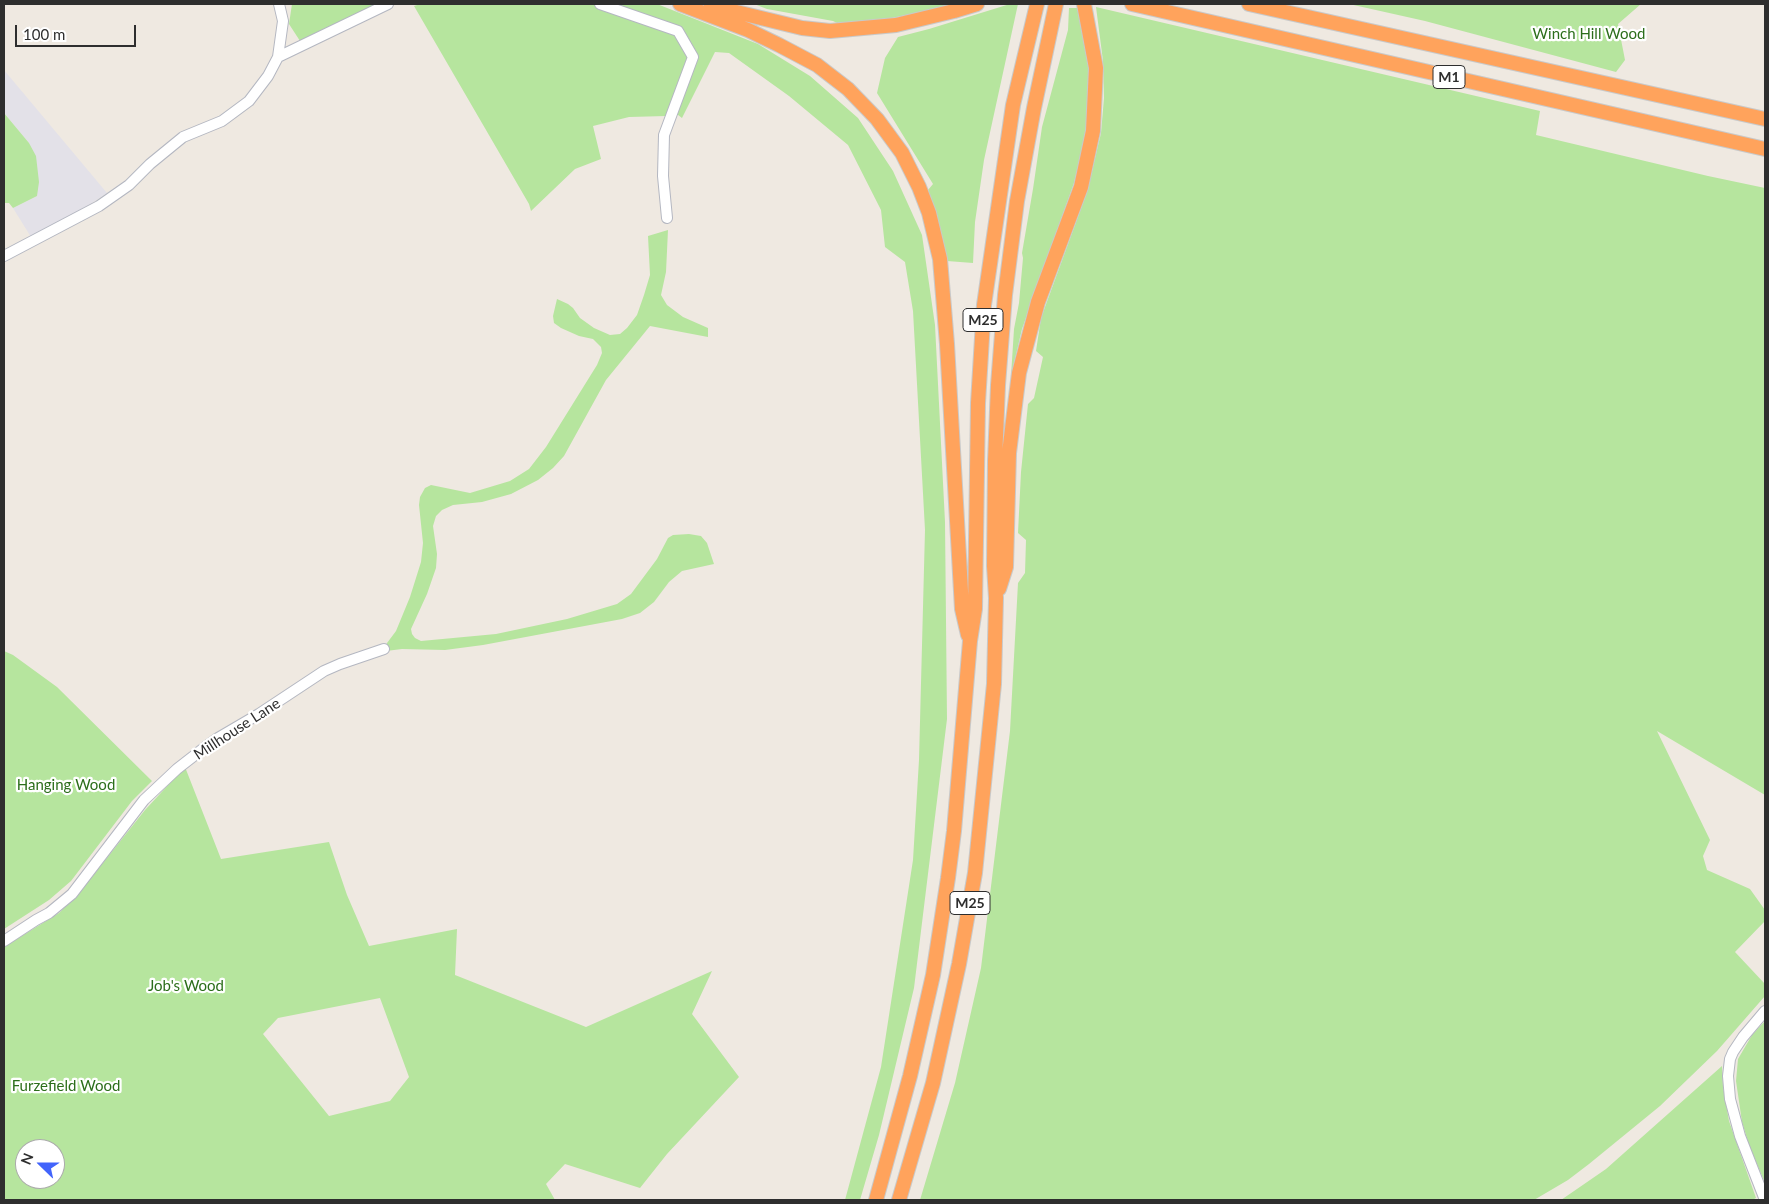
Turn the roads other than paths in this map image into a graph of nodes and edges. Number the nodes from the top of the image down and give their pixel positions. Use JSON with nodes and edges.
{"nodes":[{"id":1,"x":279,"y":4,"type":"edge"},
{"id":2,"x":388,"y":4,"type":"edge"},
{"id":3,"x":600,"y":4,"type":"edge"},
{"id":4,"x":680,"y":4,"type":"edge"},
{"id":5,"x":711,"y":4,"type":"edge"},
{"id":6,"x":974,"y":4,"type":"edge"},
{"id":7,"x":1037,"y":4,"type":"edge"},
{"id":8,"x":1056,"y":4,"type":"edge"},
{"id":9,"x":1132,"y":4,"type":"edge"},
{"id":10,"x":1249,"y":4,"type":"edge"},
{"id":11,"x":1084,"y":5,"type":"edge"},
{"id":12,"x":278,"y":57,"type":"junction"},
{"id":13,"x":1765,"y":119,"type":"edge"},
{"id":14,"x":1765,"y":149,"type":"edge"},
{"id":15,"x":667,"y":218,"type":"dead end"},
{"id":16,"x":4,"y":256,"type":"edge"},
{"id":17,"x":996,"y":598,"type":"junction"},
{"id":18,"x":970,"y":641,"type":"junction"},
{"id":19,"x":384,"y":649,"type":"dead end"},
{"id":20,"x":4,"y":941,"type":"edge"},
{"id":21,"x":1765,"y":1011,"type":"edge"},
{"id":22,"x":876,"y":1200,"type":"edge"},
{"id":23,"x":900,"y":1200,"type":"edge"},
{"id":24,"x":1765,"y":1200,"type":"edge"}],
"edges":[{"from":1,"to":12,"type":"street"},
{"from":2,"to":12,"type":"street"},
{"from":3,"to":15,"type":"street"},
{"from":4,"to":18,"type":"highway"},
{"from":5,"to":6,"type":"highway"},
{"from":7,"to":18,"type":"highway","number":"M25"},
{"from":8,"to":17,"type":"highway","number":"M25"},
{"from":9,"to":14,"type":"highway","number":"M1"},
{"from":10,"to":13,"type":"highway","number":"M1"},
{"from":11,"to":17,"type":"highway"},
{"from":12,"to":16,"type":"street"},
{"from":17,"to":23,"type":"highway","number":"M25"},
{"from":18,"to":22,"type":"highway","number":"M25"},
{"from":19,"to":20,"type":"street","name":"Millhouse Lane"},
{"from":21,"to":24,"type":"street"}]}
